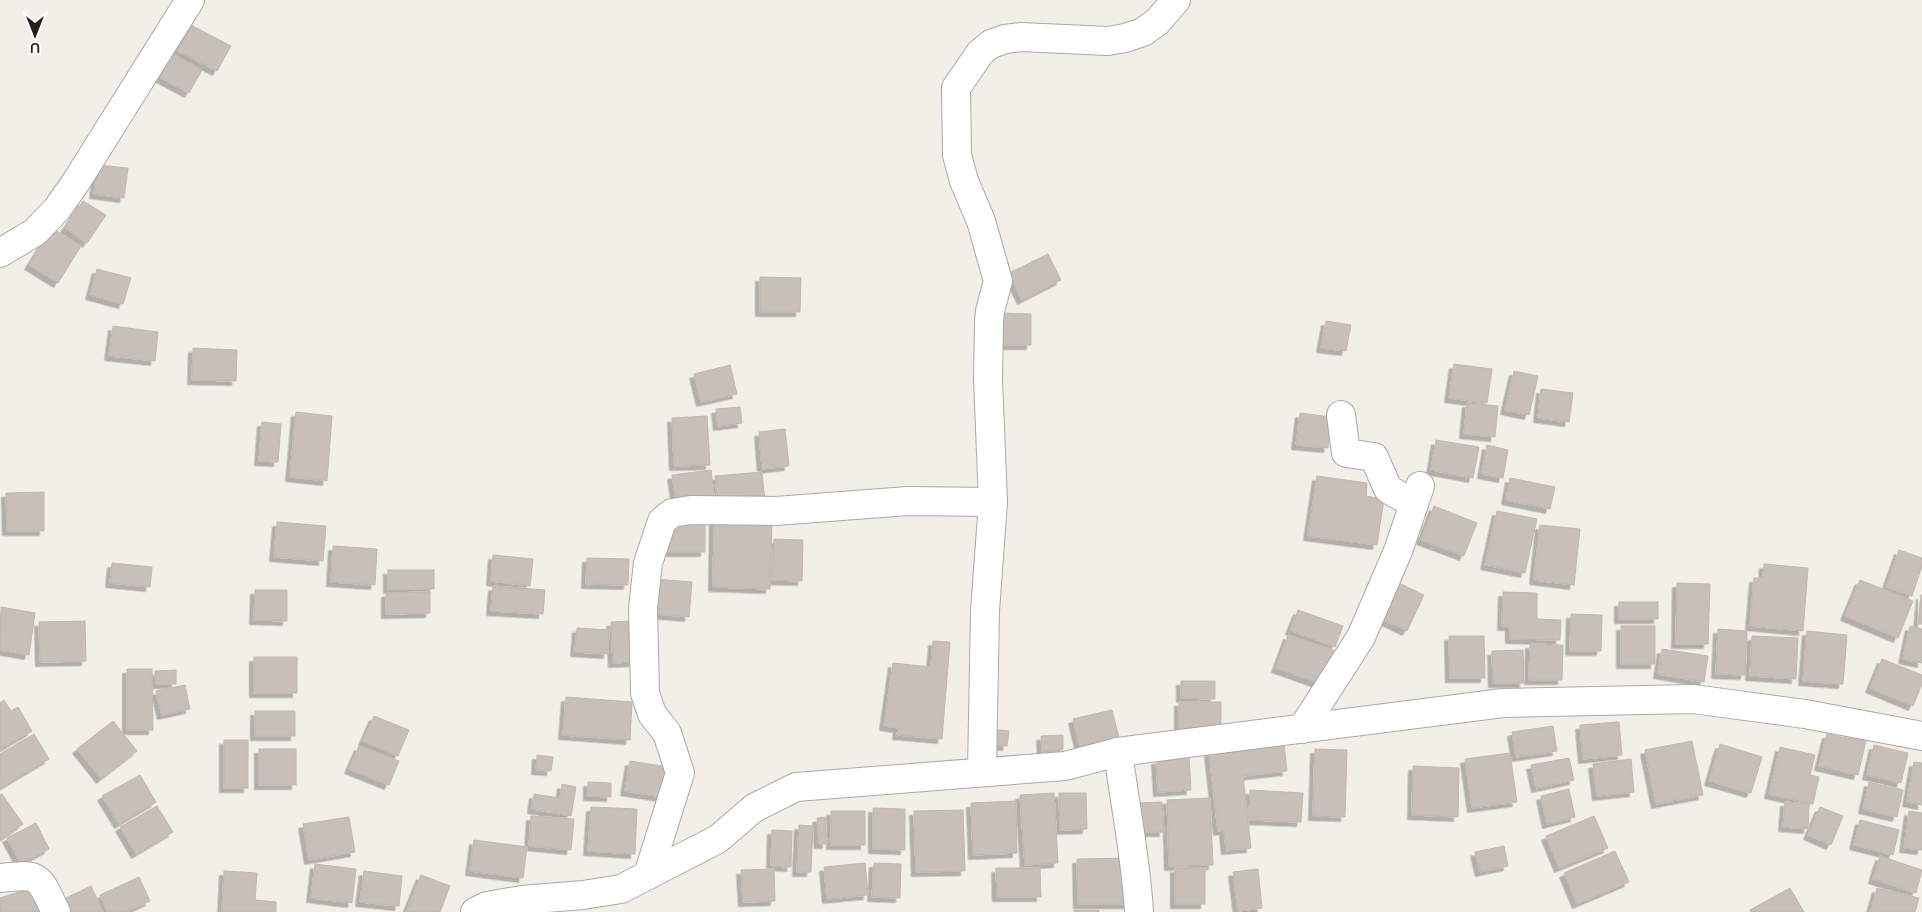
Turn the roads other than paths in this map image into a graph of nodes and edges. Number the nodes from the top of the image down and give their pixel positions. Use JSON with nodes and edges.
{"nodes":[{"id":1,"x":190,"y":0,"type":"edge"},
{"id":2,"x":1176,"y":0,"type":"edge"},
{"id":3,"x":0,"y":254,"type":"edge"},
{"id":4,"x":1341,"y":415,"type":"dead end"},
{"id":5,"x":993,"y":502,"type":"junction"},
{"id":6,"x":1302,"y":729,"type":"junction"},
{"id":7,"x":1922,"y":736,"type":"edge"},
{"id":8,"x":1118,"y":752,"type":"junction"},
{"id":9,"x":982,"y":772,"type":"junction"},
{"id":10,"x":648,"y":875,"type":"junction"},
{"id":11,"x":0,"y":878,"type":"edge"},
{"id":12,"x":56,"y":912,"type":"edge"},
{"id":13,"x":475,"y":912,"type":"edge"},
{"id":14,"x":1139,"y":912,"type":"edge"}],
"edges":[{"from":1,"to":3,"type":"street"},
{"from":2,"to":5,"type":"street"},
{"from":4,"to":6,"type":"street"},
{"from":5,"to":9,"type":"street"},
{"from":5,"to":10,"type":"street"},
{"from":6,"to":7,"type":"street"},
{"from":6,"to":8,"type":"street"},
{"from":8,"to":9,"type":"street"},
{"from":8,"to":14,"type":"street"},
{"from":9,"to":10,"type":"street"},
{"from":10,"to":13,"type":"street"},
{"from":11,"to":12,"type":"street"}]}
